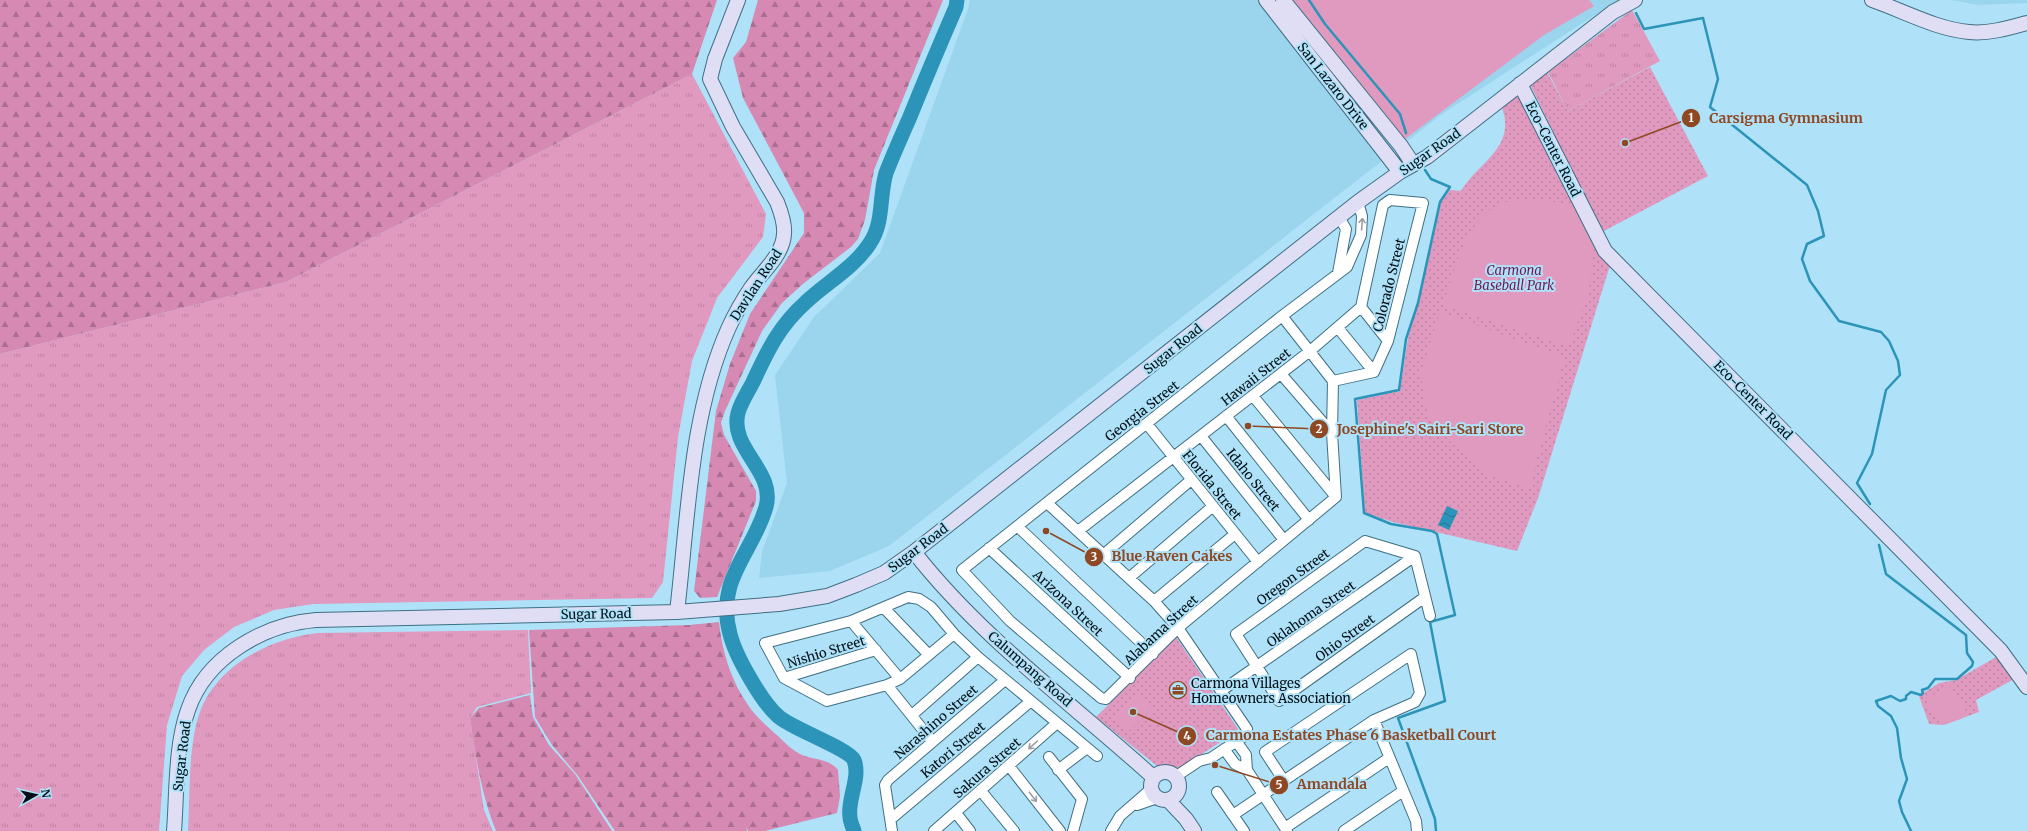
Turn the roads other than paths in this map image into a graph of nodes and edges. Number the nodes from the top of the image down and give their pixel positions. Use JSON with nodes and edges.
{"nodes":[{"id":1,"x":738,"y":0,"type":"edge"},
{"id":2,"x":1266,"y":0,"type":"edge"},
{"id":3,"x":1283,"y":0,"type":"edge"},
{"id":4,"x":1635,"y":0,"type":"edge"},
{"id":5,"x":1872,"y":0,"type":"edge"},
{"id":6,"x":2027,"y":23,"type":"edge"},
{"id":7,"x":1520,"y":84,"type":"junction"},
{"id":8,"x":1413,"y":164,"type":"junction"},
{"id":9,"x":1400,"y":172,"type":"junction"},
{"id":10,"x":1358,"y":202,"type":"junction"},
{"id":11,"x":1339,"y":217,"type":"junction"},
{"id":12,"x":1343,"y":247,"type":"junction"},
{"id":13,"x":1355,"y":249,"type":"junction"},
{"id":14,"x":1338,"y":273,"type":"junction"},
{"id":15,"x":1361,"y":307,"type":"junction"},
{"id":16,"x":1282,"y":316,"type":"junction"},
{"id":17,"x":1338,"y":328,"type":"junction"},
{"id":18,"x":1388,"y":341,"type":"junction"},
{"id":19,"x":1310,"y":351,"type":"junction"},
{"id":20,"x":1374,"y":372,"type":"junction"},
{"id":21,"x":1281,"y":374,"type":"junction"},
{"id":22,"x":1333,"y":381,"type":"junction"},
{"id":23,"x":1253,"y":396,"type":"junction"},
{"id":24,"x":1226,"y":416,"type":"junction"},
{"id":25,"x":1147,"y":424,"type":"junction"},
{"id":26,"x":1332,"y":433,"type":"junction"},
{"id":27,"x":1201,"y":436,"type":"junction"},
{"id":28,"x":1173,"y":458,"type":"junction"},
{"id":29,"x":1191,"y":480,"type":"junction"},
{"id":30,"x":1336,"y":497,"type":"junction"},
{"id":31,"x":1047,"y":503,"type":"junction"},
{"id":32,"x":1212,"y":506,"type":"junction"},
{"id":33,"x":1309,"y":520,"type":"junction"},
{"id":34,"x":1018,"y":527,"type":"junction"},
{"id":35,"x":1078,"y":531,"type":"junction"},
{"id":36,"x":1235,"y":534,"type":"junction"},
{"id":37,"x":1284,"y":540,"type":"junction"},
{"id":38,"x":990,"y":548,"type":"junction"},
{"id":39,"x":914,"y":552,"type":"junction"},
{"id":40,"x":1103,"y":555,"type":"junction"},
{"id":41,"x":1415,"y":556,"type":"junction"},
{"id":42,"x":1258,"y":562,"type":"junction"},
{"id":43,"x":962,"y":570,"type":"joint"},
{"id":44,"x":1129,"y":578,"type":"junction"},
{"id":45,"x":1425,"y":597,"type":"junction"},
{"id":46,"x":1154,"y":601,"type":"junction"},
{"id":47,"x":884,"y":608,"type":"junction"},
{"id":48,"x":677,"y":612,"type":"junction"},
{"id":49,"x":1430,"y":616,"type":"dead end"},
{"id":50,"x":851,"y":621,"type":"junction"},
{"id":51,"x":1178,"y":628,"type":"junction"},
{"id":52,"x":954,"y":634,"type":"junction"},
{"id":53,"x":876,"y":650,"type":"junction"},
{"id":54,"x":1153,"y":654,"type":"junction"},
{"id":55,"x":929,"y":655,"type":"junction"},
{"id":56,"x":978,"y":657,"type":"junction"},
{"id":57,"x":1257,"y":668,"type":"junction"},
{"id":58,"x":784,"y":678,"type":"junction"},
{"id":59,"x":900,"y":678,"type":"junction"},
{"id":60,"x":1130,"y":678,"type":"junction"},
{"id":61,"x":1004,"y":680,"type":"junction"},
{"id":62,"x":887,"y":685,"type":"junction"},
{"id":63,"x":2027,"y":687,"type":"edge"},
{"id":64,"x":1221,"y":691,"type":"junction"},
{"id":65,"x":1031,"y":701,"type":"junction"},
{"id":66,"x":912,"y":715,"type":"junction"},
{"id":67,"x":1374,"y":720,"type":"junction"},
{"id":68,"x":1057,"y":723,"type":"junction"},
{"id":69,"x":932,"y":741,"type":"junction"},
{"id":70,"x":1236,"y":741,"type":"junction"},
{"id":71,"x":1087,"y":748,"type":"junction"},
{"id":72,"x":1224,"y":749,"type":"junction"},
{"id":73,"x":1097,"y":756,"type":"dead end"},
{"id":74,"x":1049,"y":757,"type":"dead end"},
{"id":75,"x":1389,"y":758,"type":"junction"},
{"id":76,"x":1009,"y":766,"type":"junction"},
{"id":77,"x":1058,"y":770,"type":"junction"},
{"id":78,"x":1247,"y":770,"type":"junction"},
{"id":79,"x":1284,"y":781,"type":"junction"},
{"id":80,"x":1165,"y":788,"type":"junction"},
{"id":81,"x":982,"y":791,"type":"junction"},
{"id":82,"x":1403,"y":791,"type":"junction"},
{"id":83,"x":1217,"y":792,"type":"dead end"},
{"id":84,"x":1263,"y":795,"type":"junction"},
{"id":85,"x":956,"y":813,"type":"junction"},
{"id":86,"x":1233,"y":815,"type":"junction"},
{"id":87,"x":891,"y":819,"type":"junction"},
{"id":88,"x":1286,"y":830,"type":"edge"},
{"id":89,"x":1415,"y":830,"type":"edge"},
{"id":90,"x":174,"y":831,"type":"edge"},
{"id":91,"x":892,"y":831,"type":"edge"},
{"id":92,"x":934,"y":831,"type":"edge"},
{"id":93,"x":970,"y":831,"type":"edge"},
{"id":94,"x":1014,"y":831,"type":"edge"},
{"id":95,"x":1060,"y":831,"type":"edge"},
{"id":96,"x":1073,"y":831,"type":"edge"},
{"id":97,"x":1111,"y":831,"type":"edge"},
{"id":98,"x":1194,"y":831,"type":"edge"},
{"id":99,"x":1244,"y":831,"type":"edge"},
{"id":100,"x":1344,"y":831,"type":"edge"}],
"edges":[{"from":1,"to":48,"type":"main road","name":"Davilan Road"},
{"from":2,"to":9,"type":"main road","name":"San Lazaro Drive"},
{"from":3,"to":8,"type":"main road","name":"San Lazaro Drive"},
{"from":4,"to":7,"type":"main road","name":"Sugar Road"},
{"from":5,"to":6,"type":"main road"},
{"from":7,"to":8,"type":"main road","name":"Sugar Road"},
{"from":7,"to":63,"type":"main road","name":"Eco-Center Road"},
{"from":8,"to":9,"type":"main road","name":"Sugar Road"},
{"from":9,"to":10,"type":"main road","name":"Sugar Road"},
{"from":10,"to":11,"type":"main road","name":"Sugar Road"},
{"from":13,"to":10,"type":"street","name":"Georgia Street","one_way":true},
{"from":11,"to":12,"type":"street"},
{"from":11,"to":39,"type":"main road","name":"Sugar Road"},
{"from":12,"to":13,"type":"street"},
{"from":12,"to":14,"type":"street"},
{"from":13,"to":14,"type":"street","name":"Georgia Street"},
{"from":14,"to":16,"type":"street","name":"Georgia Street"},
{"from":15,"to":17,"type":"street","name":"Hawaii Street"},
{"from":15,"to":18,"type":"street"},
{"from":15,"to":18,"type":"street","name":"Colorado Street"},
{"from":16,"to":19,"type":"street"},
{"from":16,"to":25,"type":"street","name":"Georgia Street"},
{"from":17,"to":19,"type":"street","name":"Hawaii Street"},
{"from":17,"to":20,"type":"street"},
{"from":18,"to":20,"type":"street","name":"Colorado Street"},
{"from":19,"to":21,"type":"street","name":"Hawaii Street"},
{"from":19,"to":22,"type":"street"},
{"from":20,"to":22,"type":"street"},
{"from":21,"to":23,"type":"street","name":"Hawaii Street"},
{"from":21,"to":26,"type":"street"},
{"from":22,"to":26,"type":"street"},
{"from":23,"to":24,"type":"street","name":"Hawaii Street"},
{"from":23,"to":30,"type":"street"},
{"from":24,"to":27,"type":"street","name":"Hawaii Street"},
{"from":24,"to":33,"type":"street"},
{"from":25,"to":28,"type":"street","name":"Florida Street"},
{"from":25,"to":31,"type":"street","name":"Georgia Street"},
{"from":26,"to":30,"type":"street"},
{"from":27,"to":28,"type":"street","name":"Hawaii Street"},
{"from":27,"to":37,"type":"street","name":"Idaho Street"},
{"from":28,"to":29,"type":"street","name":"Florida Street"},
{"from":28,"to":35,"type":"street","name":"Hawaii Street"},
{"from":29,"to":32,"type":"street","name":"Florida Street"},
{"from":29,"to":40,"type":"street"},
{"from":30,"to":33,"type":"street","name":"Alabama Street"},
{"from":31,"to":34,"type":"street","name":"Georgia Street"},
{"from":31,"to":35,"type":"street"},
{"from":32,"to":36,"type":"street","name":"Florida Street"},
{"from":32,"to":44,"type":"street"},
{"from":33,"to":37,"type":"street","name":"Alabama Street"},
{"from":34,"to":38,"type":"street","name":"Georgia Street"},
{"from":34,"to":54,"type":"street"},
{"from":35,"to":40,"type":"street"},
{"from":36,"to":42,"type":"street","name":"Florida Street"},
{"from":36,"to":46,"type":"street"},
{"from":37,"to":42,"type":"street","name":"Alabama Street"},
{"from":38,"to":43,"type":"street","name":"Georgia Street"},
{"from":38,"to":60,"type":"street","name":"Arizona Street"},
{"from":39,"to":48,"type":"main road","name":"Sugar Road"},
{"from":39,"to":80,"type":"main road","name":"Calumpang Road"},
{"from":40,"to":44,"type":"street"},
{"from":41,"to":45,"type":"street"},
{"from":41,"to":57,"type":"street","name":"Oklahoma Street"},
{"from":41,"to":57,"type":"street","name":"Oregon Street"},
{"from":42,"to":51,"type":"street","name":"Alabama Street"},
{"from":43,"to":60,"type":"street","name":"Alabama Street"},
{"from":44,"to":46,"type":"street"},
{"from":45,"to":49,"type":"street"},
{"from":45,"to":57,"type":"street","name":"Ohio Street"},
{"from":46,"to":51,"type":"street"},
{"from":47,"to":50,"type":"street"},
{"from":47,"to":52,"type":"street"},
{"from":47,"to":55,"type":"street"},
{"from":48,"to":90,"type":"main road","name":"Sugar Road"},
{"from":50,"to":53,"type":"street"},
{"from":50,"to":58,"type":"street"},
{"from":51,"to":54,"type":"street","name":"Alabama Street"},
{"from":51,"to":64,"type":"street"},
{"from":52,"to":55,"type":"street"},
{"from":52,"to":56,"type":"street"},
{"from":53,"to":58,"type":"street","name":"Nishio Street"},
{"from":53,"to":59,"type":"street"},
{"from":54,"to":60,"type":"street","name":"Alabama Street"},
{"from":55,"to":59,"type":"street"},
{"from":56,"to":61,"type":"street"},
{"from":56,"to":66,"type":"street"},
{"from":57,"to":64,"type":"street","name":"Oklahoma Street"},
{"from":58,"to":62,"type":"street"},
{"from":59,"to":62,"type":"street"},
{"from":61,"to":65,"type":"street"},
{"from":61,"to":69,"type":"street","name":"Narashino Street"},
{"from":62,"to":66,"type":"street"},
{"from":64,"to":70,"type":"street"},
{"from":65,"to":68,"type":"street"},
{"from":65,"to":87,"type":"street","name":"Katori Street"},
{"from":66,"to":69,"type":"street"},
{"from":67,"to":75,"type":"street"},
{"from":67,"to":79,"type":"street"},
{"from":67,"to":79,"type":"street"},
{"from":68,"to":71,"type":"street"},
{"from":68,"to":76,"type":"street","name":"Sakura Street","one_way":true},
{"from":69,"to":87,"type":"street","name":"Narashino Street"},
{"from":70,"to":72,"type":"street"},
{"from":70,"to":78,"type":"street"},
{"from":71,"to":73,"type":"street"},
{"from":71,"to":77,"type":"street"},
{"from":72,"to":78,"type":"street"},
{"from":72,"to":80,"type":"street"},
{"from":74,"to":77,"type":"street"},
{"from":75,"to":82,"type":"street"},
{"from":75,"to":88,"type":"street"},
{"from":76,"to":81,"type":"street","name":"Sakura Street"},
{"from":76,"to":95,"type":"street","one_way":true},
{"from":77,"to":96,"type":"street"},
{"from":78,"to":84,"type":"street"},
{"from":79,"to":84,"type":"street"},
{"from":80,"to":97,"type":"street"},
{"from":80,"to":98,"type":"main road","name":"Calumpang Road"},
{"from":81,"to":85,"type":"street","name":"Sakura Street"},
{"from":81,"to":94,"type":"street"},
{"from":82,"to":89,"type":"street"},
{"from":82,"to":100,"type":"street"},
{"from":83,"to":86,"type":"street"},
{"from":84,"to":86,"type":"street"},
{"from":84,"to":88,"type":"street"},
{"from":85,"to":92,"type":"street","name":"Sakura Street"},
{"from":85,"to":93,"type":"street"},
{"from":86,"to":99,"type":"street"},
{"from":87,"to":91,"type":"street"}]}
